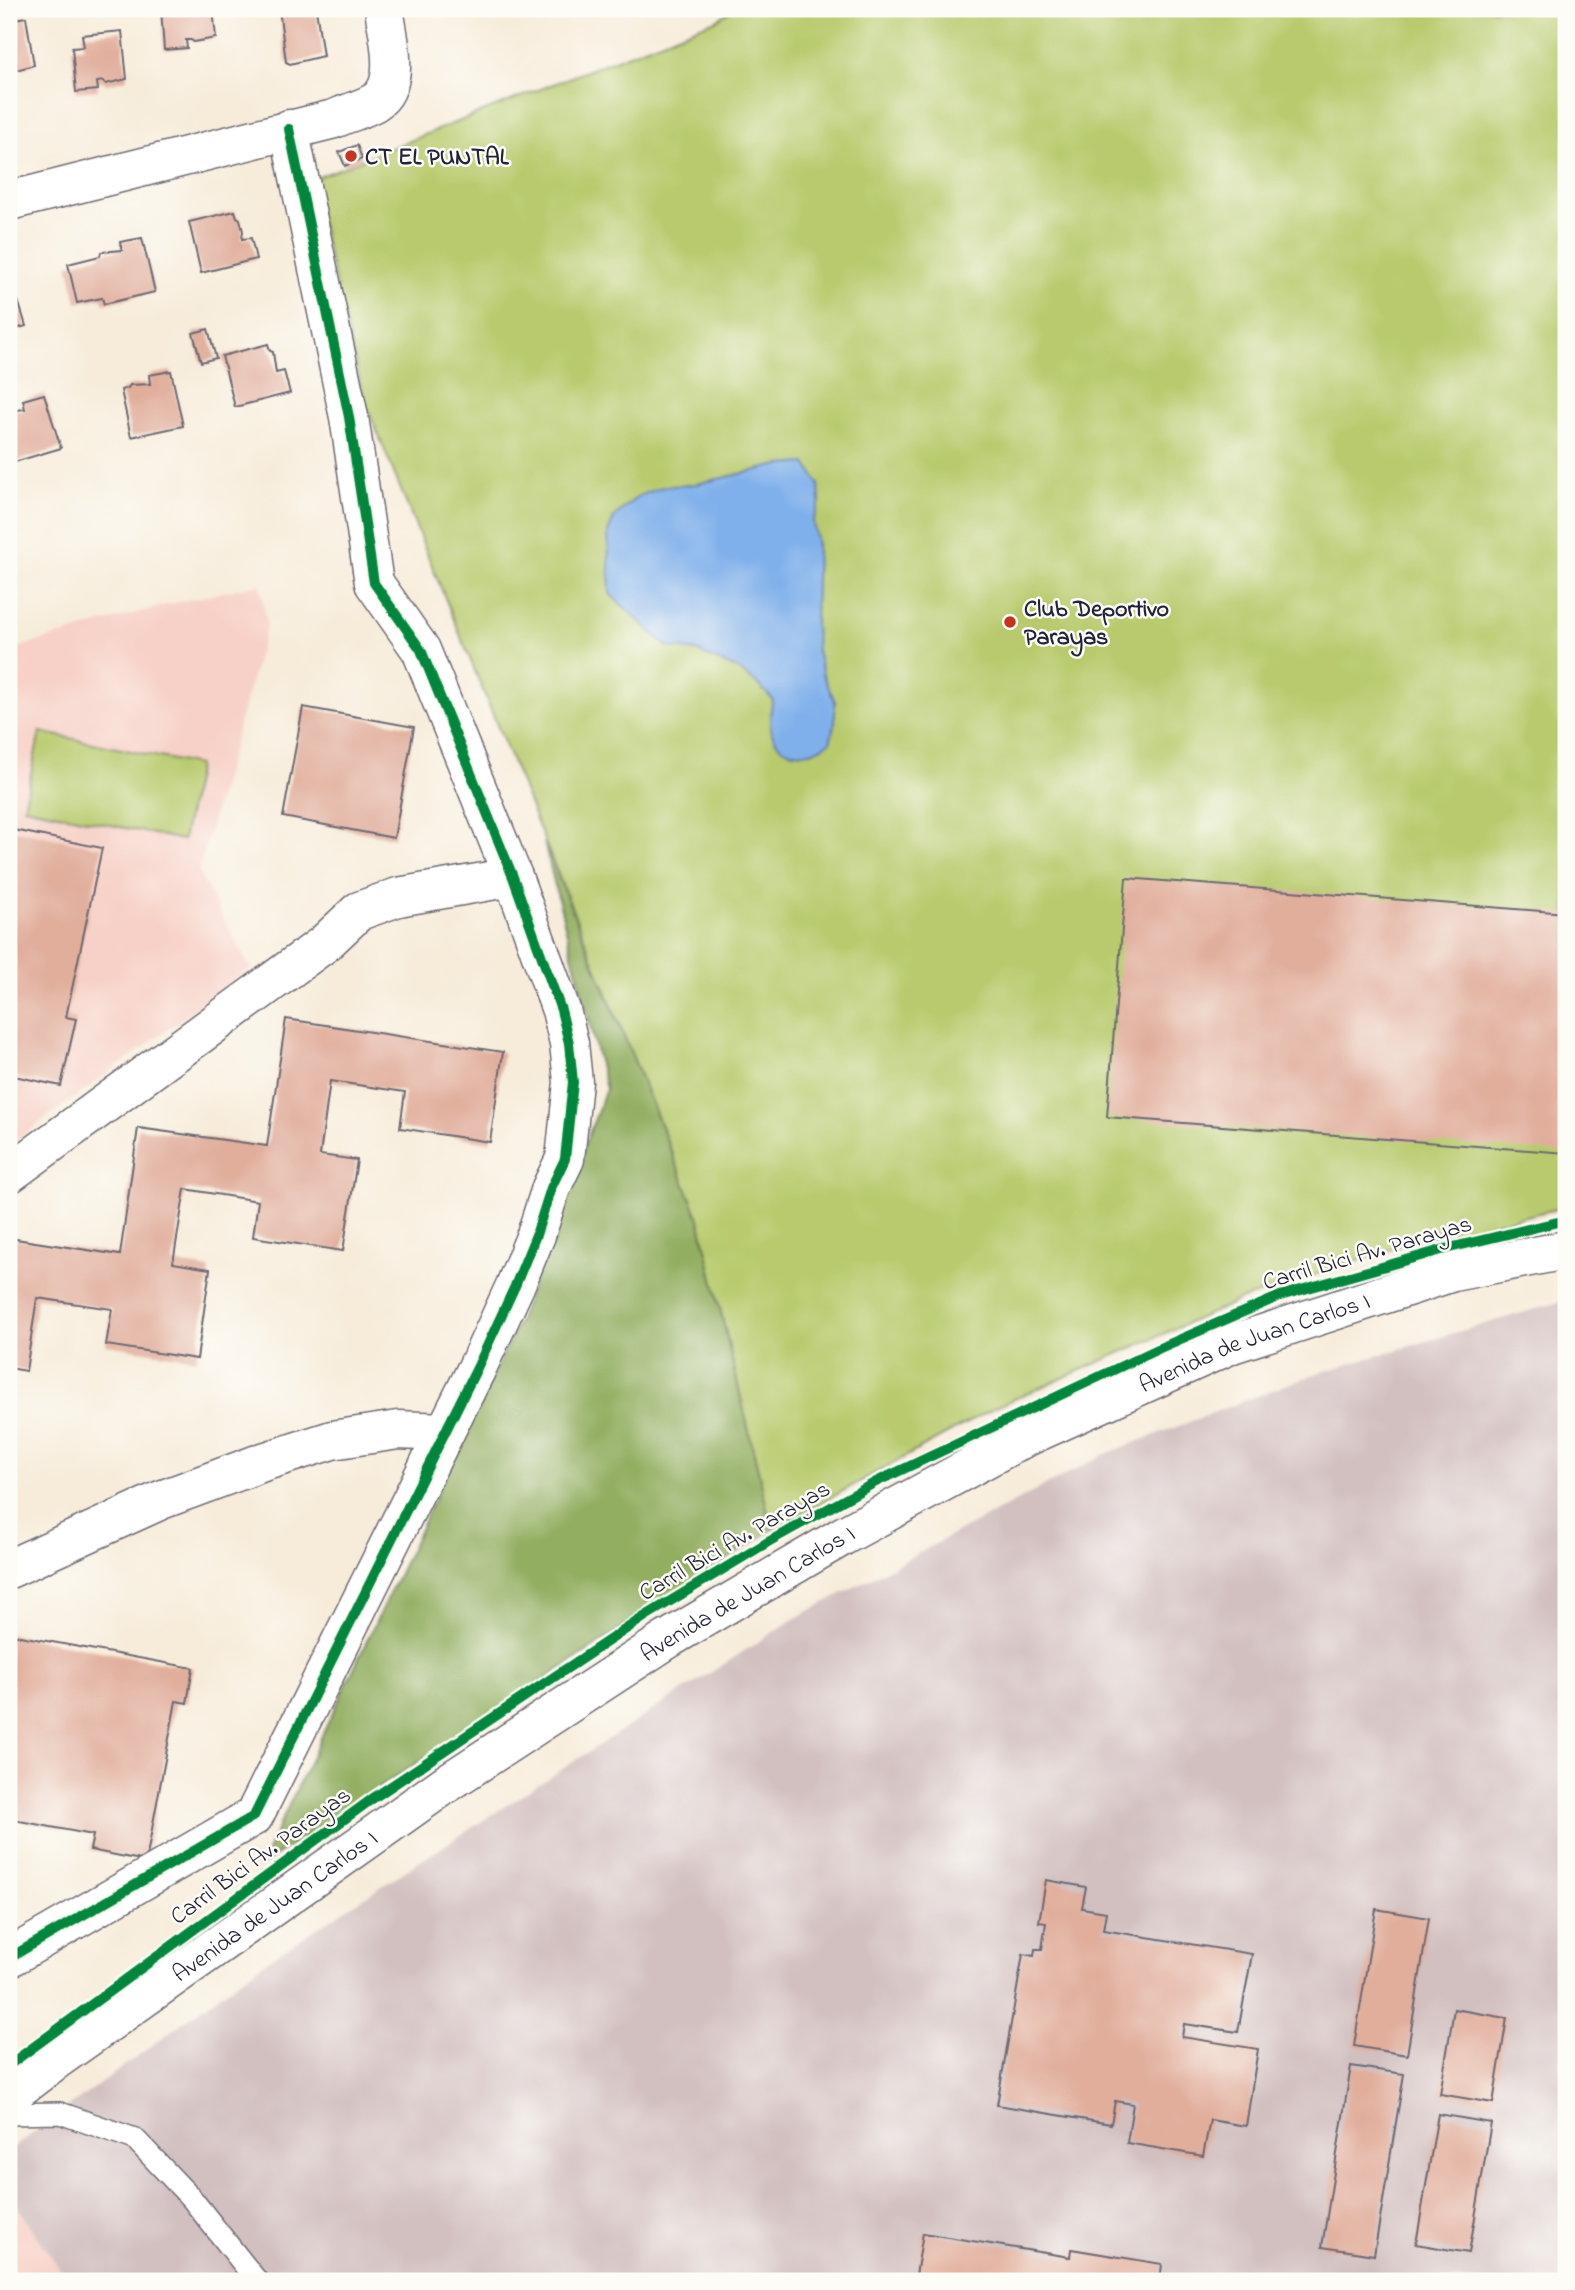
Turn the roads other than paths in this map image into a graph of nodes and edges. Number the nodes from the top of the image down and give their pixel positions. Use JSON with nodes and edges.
{"nodes":[{"id":1,"x":384,"y":9,"type":"edge"},
{"id":2,"x":289,"y":130,"type":"junction"},
{"id":3,"x":9,"y":201,"type":"edge"},
{"id":4,"x":513,"y":877,"type":"junction"},
{"id":5,"x":9,"y":1174,"type":"edge"},
{"id":6,"x":1566,"y":1250,"type":"edge"},
{"id":7,"x":445,"y":1432,"type":"junction"},
{"id":8,"x":9,"y":1569,"type":"edge"},
{"id":9,"x":9,"y":1958,"type":"edge"},
{"id":10,"x":9,"y":2096,"type":"edge"},
{"id":11,"x":9,"y":2113,"type":"edge"},
{"id":12,"x":257,"y":2281,"type":"edge"}],
"edges":[{"from":1,"to":2,"type":"street"},
{"from":2,"to":3,"type":"street"},
{"from":2,"to":4,"type":"street"},
{"from":4,"to":5,"type":"street"},
{"from":4,"to":7,"type":"street"},
{"from":6,"to":10,"type":"street","name":"Avenida de Juan Carlos I"},
{"from":7,"to":8,"type":"street"},
{"from":7,"to":9,"type":"street"},
{"from":11,"to":12,"type":"lane"}]}
